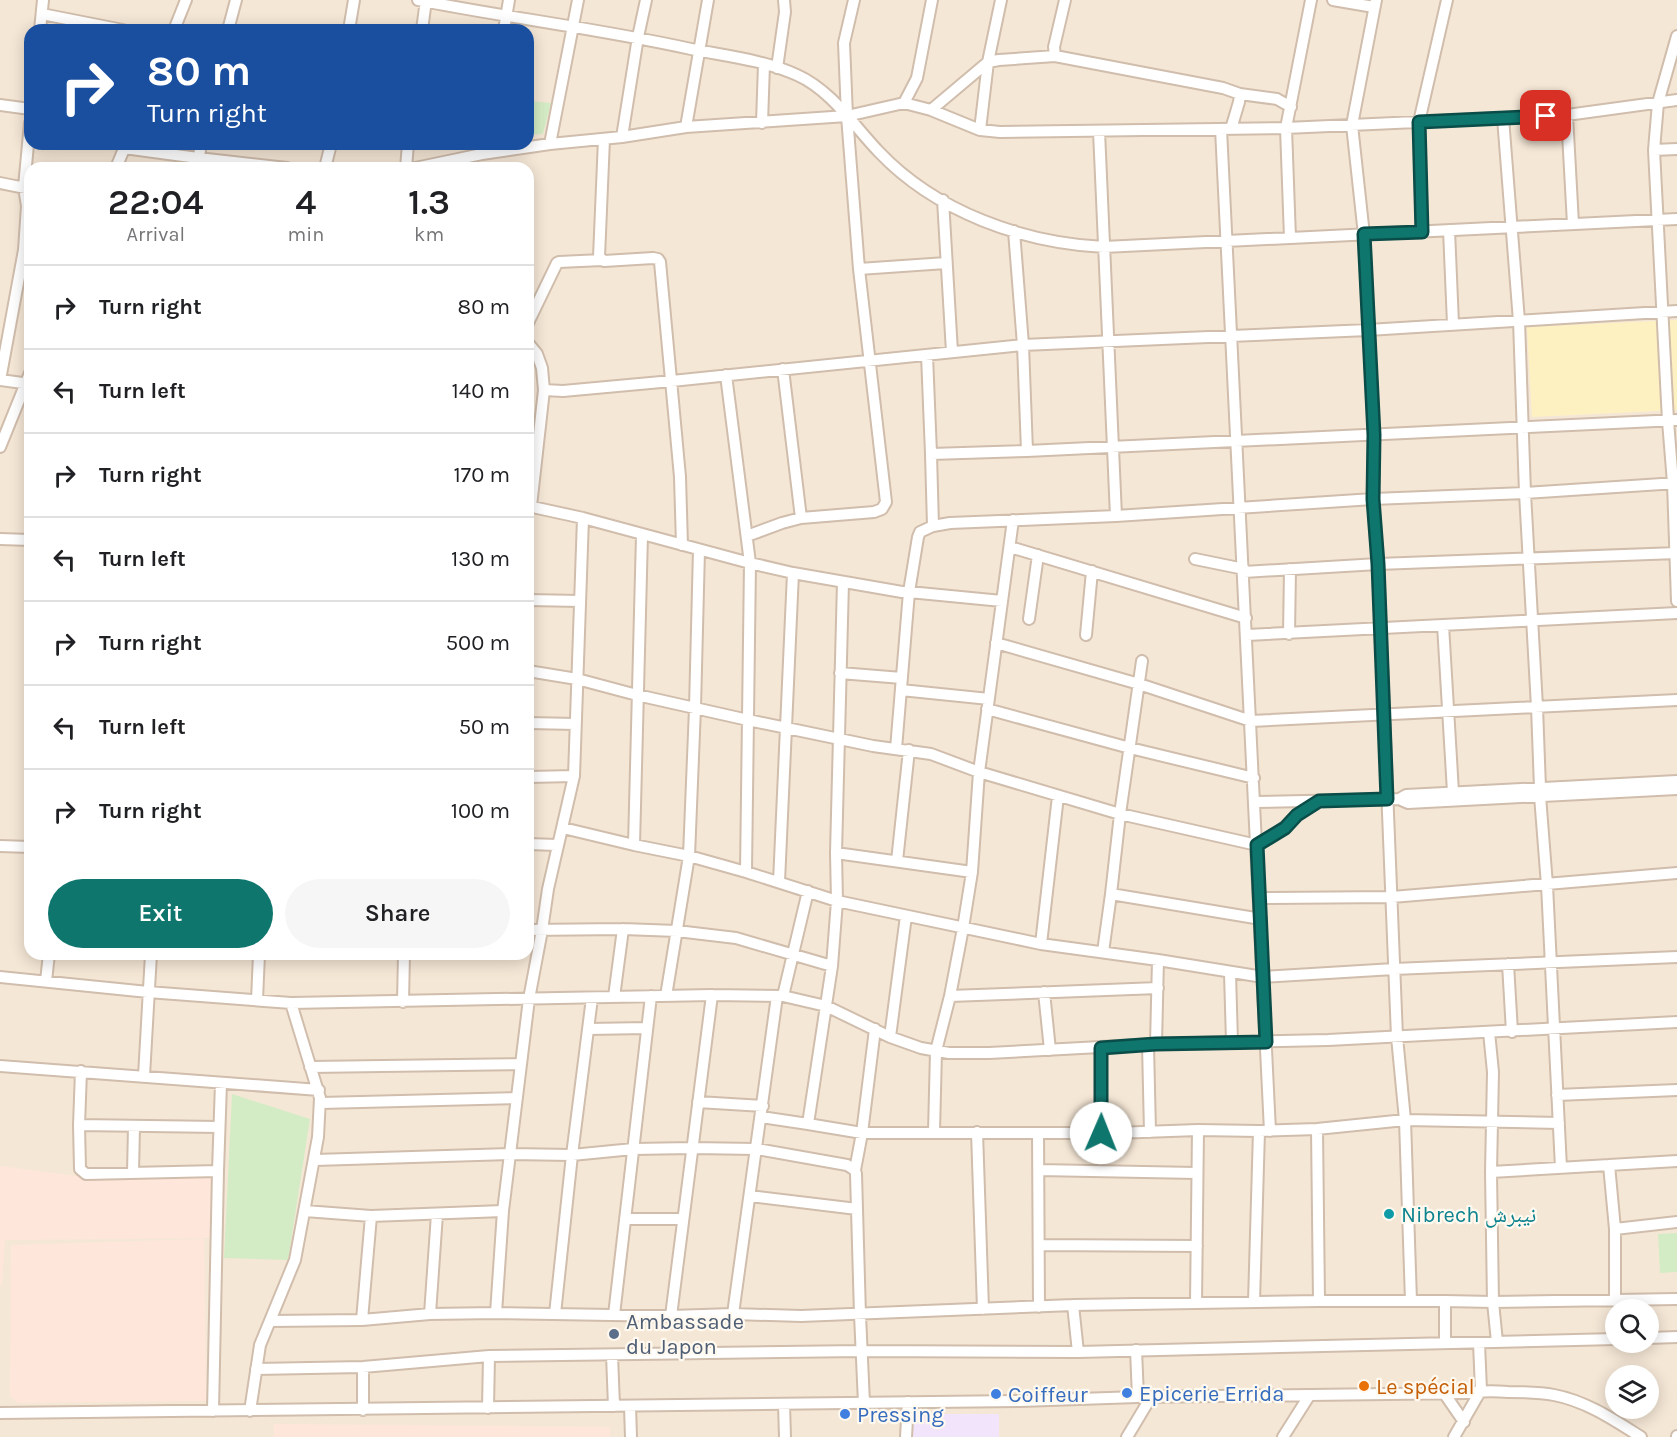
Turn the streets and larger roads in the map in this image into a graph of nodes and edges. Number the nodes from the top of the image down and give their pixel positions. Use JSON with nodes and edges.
{"nodes":[{"id":1,"x":44,"y":0,"type":"edge"},
{"id":2,"x":186,"y":0,"type":"edge"},
{"id":3,"x":236,"y":0,"type":"edge"},
{"id":4,"x":354,"y":0,"type":"edge"},
{"id":5,"x":424,"y":0,"type":"edge"},
{"id":6,"x":509,"y":0,"type":"edge"},
{"id":7,"x":578,"y":0,"type":"edge"},
{"id":8,"x":646,"y":0,"type":"edge"},
{"id":9,"x":708,"y":0,"type":"edge"},
{"id":10,"x":784,"y":0,"type":"edge"},
{"id":11,"x":854,"y":0,"type":"edge"},
{"id":12,"x":932,"y":0,"type":"edge"},
{"id":13,"x":1001,"y":0,"type":"edge"},
{"id":14,"x":1065,"y":0,"type":"edge"},
{"id":15,"x":1311,"y":0,"type":"edge"},
{"id":16,"x":1333,"y":0,"type":"edge"},
{"id":17,"x":1447,"y":0,"type":"edge"},
{"id":18,"x":1375,"y":4,"type":"edge"},
{"id":19,"x":42,"y":14,"type":"junction"},
{"id":20,"x":506,"y":16,"type":"junction"},
{"id":21,"x":41,"y":24,"type":"edge"},
{"id":22,"x":93,"y":24,"type":"edge"},
{"id":23,"x":176,"y":24,"type":"edge"},
{"id":24,"x":230,"y":24,"type":"edge"},
{"id":25,"x":350,"y":24,"type":"edge"},
{"id":26,"x":422,"y":24,"type":"edge"},
{"id":27,"x":505,"y":24,"type":"edge"},
{"id":28,"x":573,"y":26,"type":"junction"},
{"id":29,"x":1677,"y":36,"type":"edge"},
{"id":30,"x":638,"y":38,"type":"junction"},
{"id":31,"x":698,"y":50,"type":"junction"},
{"id":32,"x":1055,"y":56,"type":"junction"},
{"id":33,"x":988,"y":63,"type":"junction"},
{"id":34,"x":764,"y":64,"type":"junction"},
{"id":35,"x":777,"y":68,"type":"junction"},
{"id":36,"x":1240,"y":94,"type":"junction"},
{"id":37,"x":1677,"y":100,"type":"edge"},
{"id":38,"x":904,"y":103,"type":"junction"},
{"id":39,"x":1658,"y":103,"type":"junction"},
{"id":40,"x":0,"y":105,"type":"edge"},
{"id":41,"x":1291,"y":107,"type":"junction"},
{"id":42,"x":24,"y":108,"type":"edge"},
{"id":43,"x":931,"y":110,"type":"junction"},
{"id":44,"x":1567,"y":115,"type":"junction"},
{"id":45,"x":847,"y":116,"type":"junction"},
{"id":46,"x":1503,"y":118,"type":"junction"},
{"id":47,"x":1419,"y":122,"type":"junction"},
{"id":48,"x":762,"y":123,"type":"junction"},
{"id":49,"x":1352,"y":125,"type":"junction"},
{"id":50,"x":686,"y":128,"type":"junction"},
{"id":51,"x":1286,"y":128,"type":"junction"},
{"id":52,"x":1226,"y":129,"type":"junction"},
{"id":53,"x":980,"y":130,"type":"junction"},
{"id":54,"x":1099,"y":131,"type":"junction"},
{"id":55,"x":622,"y":137,"type":"junction"},
{"id":56,"x":604,"y":139,"type":"junction"},
{"id":57,"x":550,"y":144,"type":"junction"},
{"id":58,"x":534,"y":145,"type":"edge"},
{"id":59,"x":1677,"y":149,"type":"edge"},
{"id":60,"x":142,"y":150,"type":"edge"},
{"id":61,"x":480,"y":150,"type":"edge"},
{"id":62,"x":1654,"y":150,"type":"junction"},
{"id":63,"x":194,"y":162,"type":"edge"},
{"id":64,"x":438,"y":162,"type":"edge"},
{"id":65,"x":0,"y":183,"type":"edge"},
{"id":66,"x":24,"y":187,"type":"edge"},
{"id":67,"x":943,"y":201,"type":"junction"},
{"id":68,"x":1677,"y":219,"type":"edge"},
{"id":69,"x":1658,"y":220,"type":"junction"},
{"id":70,"x":1573,"y":224,"type":"junction"},
{"id":71,"x":1511,"y":227,"type":"junction"},
{"id":72,"x":1449,"y":230,"type":"junction"},
{"id":73,"x":1014,"y":231,"type":"junction"},
{"id":74,"x":1422,"y":232,"type":"junction"},
{"id":75,"x":1364,"y":234,"type":"junction"},
{"id":76,"x":1290,"y":238,"type":"junction"},
{"id":77,"x":1228,"y":241,"type":"junction"},
{"id":78,"x":1104,"y":247,"type":"junction"},
{"id":79,"x":24,"y":250,"type":"edge"},
{"id":80,"x":602,"y":260,"type":"junction"},
{"id":81,"x":946,"y":263,"type":"junction"},
{"id":82,"x":859,"y":269,"type":"junction"},
{"id":83,"x":534,"y":311,"type":"edge"},
{"id":84,"x":1677,"y":311,"type":"edge"},
{"id":85,"x":1663,"y":312,"type":"junction"},
{"id":86,"x":1519,"y":321,"type":"junction"},
{"id":87,"x":1453,"y":324,"type":"junction"},
{"id":88,"x":1368,"y":330,"type":"junction"},
{"id":89,"x":1233,"y":336,"type":"junction"},
{"id":90,"x":1108,"y":341,"type":"junction"},
{"id":91,"x":1023,"y":345,"type":"junction"},
{"id":92,"x":534,"y":350,"type":"edge"},
{"id":93,"x":952,"y":352,"type":"junction"},
{"id":94,"x":927,"y":355,"type":"junction"},
{"id":95,"x":868,"y":360,"type":"junction"},
{"id":96,"x":783,"y":369,"type":"junction"},
{"id":97,"x":726,"y":375,"type":"junction"},
{"id":98,"x":0,"y":380,"type":"edge"},
{"id":99,"x":672,"y":381,"type":"junction"},
{"id":100,"x":24,"y":383,"type":"edge"},
{"id":101,"x":544,"y":390,"type":"junction"},
{"id":102,"x":24,"y":393,"type":"edge"},
{"id":103,"x":1672,"y":420,"type":"edge"},
{"id":104,"x":1523,"y":427,"type":"junction"},
{"id":105,"x":534,"y":430,"type":"edge"},
{"id":106,"x":540,"y":431,"type":"junction"},
{"id":107,"x":1374,"y":435,"type":"junction"},
{"id":108,"x":1238,"y":441,"type":"junction"},
{"id":109,"x":0,"y":447,"type":"edge"},
{"id":110,"x":1113,"y":447,"type":"junction"},
{"id":111,"x":1027,"y":451,"type":"junction"},
{"id":112,"x":931,"y":453,"type":"junction"},
{"id":113,"x":534,"y":466,"type":"edge"},
{"id":114,"x":1675,"y":483,"type":"edge"},
{"id":115,"x":1525,"y":492,"type":"junction"},
{"id":116,"x":1373,"y":499,"type":"junction"},
{"id":117,"x":534,"y":507,"type":"edge"},
{"id":118,"x":1241,"y":508,"type":"junction"},
{"id":119,"x":1116,"y":516,"type":"junction"},
{"id":120,"x":583,"y":518,"type":"junction"},
{"id":121,"x":801,"y":518,"type":"junction"},
{"id":122,"x":1013,"y":520,"type":"junction"},
{"id":123,"x":933,"y":526,"type":"junction"},
{"id":124,"x":642,"y":535,"type":"junction"},
{"id":125,"x":747,"y":536,"type":"junction"},
{"id":126,"x":0,"y":540,"type":"edge"},
{"id":127,"x":24,"y":540,"type":"edge"},
{"id":128,"x":682,"y":546,"type":"junction"},
{"id":129,"x":1010,"y":547,"type":"junction"},
{"id":130,"x":699,"y":550,"type":"junction"},
{"id":131,"x":1676,"y":553,"type":"edge"},
{"id":132,"x":1038,"y":555,"type":"junction"},
{"id":133,"x":1195,"y":559,"type":"dead end"},
{"id":134,"x":1529,"y":559,"type":"junction"},
{"id":135,"x":750,"y":563,"type":"junction"},
{"id":136,"x":1378,"y":564,"type":"junction"},
{"id":137,"x":1290,"y":569,"type":"junction"},
{"id":138,"x":1244,"y":570,"type":"junction"},
{"id":139,"x":1092,"y":571,"type":"junction"},
{"id":140,"x":793,"y":573,"type":"junction"},
{"id":141,"x":843,"y":582,"type":"junction"},
{"id":142,"x":909,"y":592,"type":"junction"},
{"id":143,"x":534,"y":600,"type":"edge"},
{"id":144,"x":580,"y":600,"type":"junction"},
{"id":145,"x":1002,"y":601,"type":"junction"},
{"id":146,"x":1677,"y":601,"type":"edge"},
{"id":147,"x":1677,"y":613,"type":"edge"},
{"id":148,"x":1246,"y":618,"type":"junction"},
{"id":149,"x":1029,"y":619,"type":"dead end"},
{"id":150,"x":1533,"y":620,"type":"junction"},
{"id":151,"x":1443,"y":625,"type":"junction"},
{"id":152,"x":1380,"y":628,"type":"junction"},
{"id":153,"x":1289,"y":633,"type":"junction"},
{"id":154,"x":1086,"y":635,"type":"dead end"},
{"id":155,"x":1247,"y":635,"type":"junction"},
{"id":156,"x":996,"y":643,"type":"junction"},
{"id":157,"x":1142,"y":661,"type":"dead end"},
{"id":158,"x":534,"y":672,"type":"edge"},
{"id":159,"x":840,"y":673,"type":"junction"},
{"id":160,"x":902,"y":678,"type":"junction"},
{"id":161,"x":577,"y":679,"type":"junction"},
{"id":162,"x":1138,"y":684,"type":"junction"},
{"id":163,"x":901,"y":690,"type":"junction"},
{"id":164,"x":637,"y":695,"type":"junction"},
{"id":165,"x":1677,"y":700,"type":"edge"},
{"id":166,"x":988,"y":704,"type":"junction"},
{"id":167,"x":1537,"y":707,"type":"junction"},
{"id":168,"x":695,"y":708,"type":"junction"},
{"id":169,"x":1448,"y":712,"type":"junction"},
{"id":170,"x":1383,"y":715,"type":"junction"},
{"id":171,"x":748,"y":720,"type":"junction"},
{"id":172,"x":1251,"y":721,"type":"junction"},
{"id":173,"x":534,"y":723,"type":"edge"},
{"id":174,"x":576,"y":724,"type":"junction"},
{"id":175,"x":786,"y":728,"type":"junction"},
{"id":176,"x":839,"y":738,"type":"junction"},
{"id":177,"x":1130,"y":748,"type":"junction"},
{"id":178,"x":896,"y":749,"type":"junction"},
{"id":179,"x":909,"y":750,"type":"junction"},
{"id":180,"x":979,"y":772,"type":"junction"},
{"id":181,"x":574,"y":776,"type":"junction"},
{"id":182,"x":534,"y":777,"type":"edge"},
{"id":183,"x":1254,"y":778,"type":"junction"},
{"id":184,"x":1677,"y":781,"type":"edge"},
{"id":185,"x":1677,"y":789,"type":"edge"},
{"id":186,"x":1453,"y":792,"type":"junction"},
{"id":187,"x":1540,"y":792,"type":"junction"},
{"id":188,"x":1058,"y":796,"type":"junction"},
{"id":189,"x":1387,"y":799,"type":"junction"},
{"id":190,"x":1399,"y":799,"type":"junction"},
{"id":191,"x":1319,"y":801,"type":"junction"},
{"id":192,"x":1255,"y":802,"type":"junction"},
{"id":193,"x":1119,"y":814,"type":"junction"},
{"id":194,"x":563,"y":828,"type":"junction"},
{"id":195,"x":534,"y":844,"type":"edge"},
{"id":196,"x":557,"y":845,"type":"junction"},
{"id":197,"x":634,"y":845,"type":"junction"},
{"id":198,"x":1257,"y":845,"type":"junction"},
{"id":199,"x":0,"y":846,"type":"edge"},
{"id":200,"x":24,"y":847,"type":"edge"},
{"id":201,"x":836,"y":853,"type":"junction"},
{"id":202,"x":689,"y":856,"type":"junction"},
{"id":203,"x":897,"y":861,"type":"junction"},
{"id":204,"x":747,"y":872,"type":"junction"},
{"id":205,"x":972,"y":872,"type":"junction"},
{"id":206,"x":1677,"y":873,"type":"edge"},
{"id":207,"x":779,"y":882,"type":"junction"},
{"id":208,"x":1547,"y":885,"type":"junction"},
{"id":209,"x":808,"y":891,"type":"junction"},
{"id":210,"x":1111,"y":894,"type":"junction"},
{"id":211,"x":1392,"y":897,"type":"junction"},
{"id":212,"x":1260,"y":898,"type":"junction"},
{"id":213,"x":837,"y":901,"type":"junction"},
{"id":214,"x":906,"y":916,"type":"junction"},
{"id":215,"x":1261,"y":919,"type":"junction"},
{"id":216,"x":623,"y":928,"type":"junction"},
{"id":217,"x":963,"y":928,"type":"junction"},
{"id":218,"x":534,"y":930,"type":"edge"},
{"id":219,"x":542,"y":930,"type":"junction"},
{"id":220,"x":676,"y":931,"type":"junction"},
{"id":221,"x":1041,"y":944,"type":"junction"},
{"id":222,"x":1102,"y":952,"type":"junction"},
{"id":223,"x":793,"y":956,"type":"junction"},
{"id":224,"x":1677,"y":957,"type":"edge"},
{"id":225,"x":48,"y":960,"type":"edge"},
{"id":226,"x":151,"y":960,"type":"edge"},
{"id":227,"x":259,"y":960,"type":"edge"},
{"id":228,"x":404,"y":960,"type":"edge"},
{"id":229,"x":1158,"y":960,"type":"junction"},
{"id":230,"x":1551,"y":962,"type":"junction"},
{"id":231,"x":1508,"y":964,"type":"junction"},
{"id":232,"x":832,"y":966,"type":"junction"},
{"id":233,"x":1394,"y":969,"type":"junction"},
{"id":234,"x":1230,"y":973,"type":"junction"},
{"id":235,"x":0,"y":977,"type":"edge"},
{"id":236,"x":1263,"y":978,"type":"junction"},
{"id":237,"x":46,"y":981,"type":"junction"},
{"id":238,"x":1158,"y":988,"type":"junction"},
{"id":239,"x":148,"y":992,"type":"junction"},
{"id":240,"x":1044,"y":992,"type":"junction"},
{"id":241,"x":712,"y":995,"type":"junction"},
{"id":242,"x":651,"y":996,"type":"junction"},
{"id":243,"x":666,"y":996,"type":"junction"},
{"id":244,"x":780,"y":996,"type":"junction"},
{"id":245,"x":950,"y":996,"type":"junction"},
{"id":246,"x":614,"y":997,"type":"junction"},
{"id":247,"x":592,"y":998,"type":"junction"},
{"id":248,"x":529,"y":999,"type":"junction"},
{"id":249,"x":257,"y":1000,"type":"junction"},
{"id":250,"x":403,"y":1002,"type":"junction"},
{"id":251,"x":291,"y":1003,"type":"junction"},
{"id":252,"x":826,"y":1006,"type":"junction"},
{"id":253,"x":1677,"y":1022,"type":"edge"},
{"id":254,"x":647,"y":1028,"type":"junction"},
{"id":255,"x":1554,"y":1028,"type":"junction"},
{"id":256,"x":588,"y":1029,"type":"junction"},
{"id":257,"x":875,"y":1029,"type":"junction"},
{"id":258,"x":1489,"y":1032,"type":"junction"},
{"id":259,"x":1512,"y":1032,"type":"junction"},
{"id":260,"x":1397,"y":1036,"type":"junction"},
{"id":261,"x":890,"y":1037,"type":"junction"},
{"id":262,"x":1232,"y":1042,"type":"junction"},
{"id":263,"x":1266,"y":1042,"type":"junction"},
{"id":264,"x":1152,"y":1044,"type":"junction"},
{"id":265,"x":1101,"y":1048,"type":"junction"},
{"id":266,"x":936,"y":1050,"type":"junction"},
{"id":267,"x":1050,"y":1050,"type":"junction"},
{"id":268,"x":521,"y":1064,"type":"junction"},
{"id":269,"x":0,"y":1066,"type":"edge"},
{"id":270,"x":310,"y":1067,"type":"junction"},
{"id":271,"x":81,"y":1071,"type":"junction"},
{"id":272,"x":144,"y":1076,"type":"junction"},
{"id":273,"x":221,"y":1083,"type":"junction"},
{"id":274,"x":319,"y":1090,"type":"junction"},
{"id":275,"x":1677,"y":1090,"type":"edge"},
{"id":276,"x":1557,"y":1095,"type":"junction"},
{"id":277,"x":516,"y":1098,"type":"junction"},
{"id":278,"x":698,"y":1102,"type":"junction"},
{"id":279,"x":321,"y":1103,"type":"junction"},
{"id":280,"x":762,"y":1112,"type":"junction"},
{"id":281,"x":1405,"y":1120,"type":"junction"},
{"id":282,"x":1491,"y":1121,"type":"junction"},
{"id":283,"x":1559,"y":1123,"type":"junction"},
{"id":284,"x":808,"y":1124,"type":"junction"},
{"id":285,"x":79,"y":1125,"type":"junction"},
{"id":286,"x":134,"y":1126,"type":"junction"},
{"id":287,"x":219,"y":1127,"type":"junction"},
{"id":288,"x":1317,"y":1129,"type":"junction"},
{"id":289,"x":1197,"y":1130,"type":"junction"},
{"id":290,"x":1265,"y":1131,"type":"junction"},
{"id":291,"x":934,"y":1132,"type":"junction"},
{"id":292,"x":977,"y":1132,"type":"junction"},
{"id":293,"x":1150,"y":1132,"type":"junction"},
{"id":294,"x":862,"y":1133,"type":"junction"},
{"id":295,"x":1038,"y":1133,"type":"junction"},
{"id":296,"x":1101,"y":1133,"type":"junction"},
{"id":297,"x":692,"y":1148,"type":"junction"},
{"id":298,"x":633,"y":1149,"type":"junction"},
{"id":299,"x":757,"y":1149,"type":"junction"},
{"id":300,"x":510,"y":1154,"type":"junction"},
{"id":301,"x":572,"y":1155,"type":"junction"},
{"id":302,"x":315,"y":1160,"type":"junction"},
{"id":303,"x":1677,"y":1161,"type":"edge"},
{"id":304,"x":1609,"y":1165,"type":"junction"},
{"id":305,"x":1561,"y":1168,"type":"junction"},
{"id":306,"x":855,"y":1170,"type":"junction"},
{"id":307,"x":1039,"y":1170,"type":"junction"},
{"id":308,"x":218,"y":1171,"type":"junction"},
{"id":309,"x":1491,"y":1172,"type":"junction"},
{"id":310,"x":133,"y":1173,"type":"junction"},
{"id":311,"x":1196,"y":1173,"type":"junction"},
{"id":312,"x":750,"y":1197,"type":"junction"},
{"id":313,"x":857,"y":1209,"type":"junction"},
{"id":314,"x":305,"y":1211,"type":"junction"},
{"id":315,"x":503,"y":1211,"type":"junction"},
{"id":316,"x":437,"y":1214,"type":"junction"},
{"id":317,"x":370,"y":1216,"type":"junction"},
{"id":318,"x":625,"y":1219,"type":"junction"},
{"id":319,"x":683,"y":1220,"type":"junction"},
{"id":320,"x":1677,"y":1222,"type":"edge"},
{"id":321,"x":1615,"y":1229,"type":"junction"},
{"id":322,"x":1039,"y":1245,"type":"junction"},
{"id":323,"x":1197,"y":1246,"type":"junction"},
{"id":324,"x":1615,"y":1299,"type":"edge"},
{"id":325,"x":1677,"y":1299,"type":"edge"},
{"id":326,"x":1659,"y":1300,"type":"edge"},
{"id":327,"x":1319,"y":1301,"type":"junction"},
{"id":328,"x":1411,"y":1301,"type":"junction"},
{"id":329,"x":1445,"y":1301,"type":"junction"},
{"id":330,"x":1605,"y":1301,"type":"edge"},
{"id":331,"x":1254,"y":1302,"type":"junction"},
{"id":332,"x":1493,"y":1302,"type":"junction"},
{"id":333,"x":1196,"y":1303,"type":"junction"},
{"id":334,"x":1073,"y":1305,"type":"junction"},
{"id":335,"x":1039,"y":1306,"type":"junction"},
{"id":336,"x":983,"y":1309,"type":"junction"},
{"id":337,"x":496,"y":1313,"type":"junction"},
{"id":338,"x":430,"y":1314,"type":"junction"},
{"id":339,"x":555,"y":1314,"type":"junction"},
{"id":340,"x":733,"y":1314,"type":"junction"},
{"id":341,"x":614,"y":1315,"type":"junction"},
{"id":342,"x":860,"y":1315,"type":"junction"},
{"id":343,"x":671,"y":1316,"type":"junction"},
{"id":344,"x":363,"y":1320,"type":"junction"},
{"id":345,"x":271,"y":1321,"type":"junction"},
{"id":346,"x":1677,"y":1337,"type":"edge"},
{"id":347,"x":1659,"y":1338,"type":"edge"},
{"id":348,"x":1605,"y":1339,"type":"edge"},
{"id":349,"x":1497,"y":1342,"type":"junction"},
{"id":350,"x":1445,"y":1343,"type":"junction"},
{"id":351,"x":1479,"y":1343,"type":"junction"},
{"id":352,"x":1136,"y":1350,"type":"junction"},
{"id":353,"x":861,"y":1351,"type":"junction"},
{"id":354,"x":1078,"y":1352,"type":"junction"},
{"id":355,"x":612,"y":1355,"type":"junction"},
{"id":356,"x":489,"y":1356,"type":"junction"},
{"id":357,"x":363,"y":1367,"type":"junction"},
{"id":358,"x":256,"y":1369,"type":"junction"},
{"id":359,"x":1481,"y":1390,"type":"junction"},
{"id":360,"x":1444,"y":1393,"type":"junction"},
{"id":361,"x":1309,"y":1396,"type":"junction"},
{"id":362,"x":1138,"y":1397,"type":"junction"},
{"id":363,"x":1151,"y":1397,"type":"junction"},
{"id":364,"x":908,"y":1402,"type":"junction"},
{"id":365,"x":864,"y":1403,"type":"junction"},
{"id":366,"x":784,"y":1404,"type":"junction"},
{"id":367,"x":614,"y":1406,"type":"junction"},
{"id":368,"x":630,"y":1406,"type":"junction"},
{"id":369,"x":488,"y":1408,"type":"junction"},
{"id":370,"x":363,"y":1410,"type":"junction"},
{"id":371,"x":213,"y":1411,"type":"junction"},
{"id":372,"x":250,"y":1411,"type":"junction"},
{"id":373,"x":0,"y":1413,"type":"edge"},
{"id":374,"x":1464,"y":1422,"type":"junction"},
{"id":375,"x":631,"y":1437,"type":"edge"},
{"id":376,"x":785,"y":1437,"type":"edge"},
{"id":377,"x":906,"y":1437,"type":"edge"},
{"id":378,"x":1126,"y":1437,"type":"edge"},
{"id":379,"x":1283,"y":1437,"type":"edge"},
{"id":380,"x":1454,"y":1437,"type":"edge"},
{"id":381,"x":1641,"y":1437,"type":"edge"}],
"edges":[{"from":1,"to":19,"type":"street"},
{"from":2,"to":23,"type":"street"},
{"from":3,"to":24,"type":"street"},
{"from":4,"to":25,"type":"street"},
{"from":5,"to":20,"type":"street"},
{"from":5,"to":26,"type":"street"},
{"from":6,"to":20,"type":"street"},
{"from":7,"to":28,"type":"street"},
{"from":8,"to":30,"type":"street"},
{"from":9,"to":31,"type":"street"},
{"from":10,"to":35,"type":"street"},
{"from":11,"to":45,"type":"street"},
{"from":12,"to":38,"type":"street"},
{"from":13,"to":33,"type":"street"},
{"from":14,"to":32,"type":"street"},
{"from":15,"to":41,"type":"street"},
{"from":16,"to":18,"type":"street"},
{"from":17,"to":47,"type":"street"},
{"from":18,"to":49,"type":"street"},
{"from":19,"to":21,"type":"street"},
{"from":19,"to":22,"type":"street"},
{"from":20,"to":27,"type":"street"},
{"from":20,"to":28,"type":"street"},
{"from":28,"to":30,"type":"street"},
{"from":28,"to":57,"type":"street"},
{"from":29,"to":39,"type":"street"},
{"from":30,"to":31,"type":"street"},
{"from":30,"to":55,"type":"street"},
{"from":31,"to":34,"type":"street"},
{"from":31,"to":50,"type":"street"},
{"from":32,"to":33,"type":"street"},
{"from":32,"to":36,"type":"street"},
{"from":33,"to":43,"type":"street"},
{"from":33,"to":53,"type":"street"},
{"from":34,"to":35,"type":"street"},
{"from":34,"to":48,"type":"street"},
{"from":35,"to":45,"type":"street"},
{"from":36,"to":41,"type":"street"},
{"from":36,"to":52,"type":"street"},
{"from":37,"to":39,"type":"street"},
{"from":38,"to":43,"type":"street"},
{"from":38,"to":45,"type":"street"},
{"from":39,"to":44,"type":"street"},
{"from":39,"to":62,"type":"street"},
{"from":40,"to":42,"type":"street"},
{"from":41,"to":51,"type":"street"},
{"from":43,"to":53,"type":"street"},
{"from":44,"to":46,"type":"street"},
{"from":44,"to":70,"type":"street"},
{"from":45,"to":48,"type":"street"},
{"from":45,"to":67,"type":"street"},
{"from":45,"to":82,"type":"street"},
{"from":46,"to":47,"type":"street"},
{"from":46,"to":71,"type":"street"},
{"from":47,"to":49,"type":"street"},
{"from":47,"to":74,"type":"street"},
{"from":48,"to":50,"type":"street"},
{"from":49,"to":51,"type":"street"},
{"from":49,"to":75,"type":"street"},
{"from":50,"to":55,"type":"street"},
{"from":51,"to":52,"type":"street"},
{"from":51,"to":76,"type":"street"},
{"from":52,"to":54,"type":"street"},
{"from":52,"to":77,"type":"street"},
{"from":53,"to":54,"type":"street"},
{"from":54,"to":78,"type":"street"},
{"from":55,"to":56,"type":"street"},
{"from":56,"to":57,"type":"street"},
{"from":56,"to":80,"type":"street"},
{"from":57,"to":58,"type":"street"},
{"from":59,"to":62,"type":"street"},
{"from":60,"to":63,"type":"street"},
{"from":61,"to":64,"type":"street"},
{"from":62,"to":69,"type":"street"},
{"from":65,"to":66,"type":"street"},
{"from":67,"to":73,"type":"street"},
{"from":67,"to":81,"type":"street"},
{"from":68,"to":69,"type":"street"},
{"from":69,"to":70,"type":"street"},
{"from":69,"to":85,"type":"street"},
{"from":70,"to":71,"type":"street"},
{"from":71,"to":72,"type":"street"},
{"from":71,"to":86,"type":"street"},
{"from":72,"to":74,"type":"street"},
{"from":72,"to":87,"type":"street"},
{"from":73,"to":78,"type":"street"},
{"from":73,"to":91,"type":"street"},
{"from":74,"to":75,"type":"street"},
{"from":75,"to":76,"type":"street"},
{"from":75,"to":88,"type":"street"},
{"from":76,"to":77,"type":"street"},
{"from":77,"to":78,"type":"street"},
{"from":77,"to":89,"type":"street"},
{"from":78,"to":90,"type":"street"},
{"from":79,"to":98,"type":"street"},
{"from":80,"to":83,"type":"street"},
{"from":80,"to":99,"type":"street"},
{"from":81,"to":82,"type":"street"},
{"from":81,"to":93,"type":"street"},
{"from":82,"to":95,"type":"street"},
{"from":84,"to":85,"type":"street"},
{"from":85,"to":86,"type":"street"},
{"from":85,"to":103,"type":"street"},
{"from":86,"to":87,"type":"street"},
{"from":86,"to":104,"type":"street"},
{"from":87,"to":88,"type":"street"},
{"from":88,"to":89,"type":"street"},
{"from":88,"to":107,"type":"street"},
{"from":89,"to":90,"type":"street"},
{"from":89,"to":108,"type":"street"},
{"from":90,"to":91,"type":"street"},
{"from":90,"to":110,"type":"street"},
{"from":91,"to":93,"type":"street"},
{"from":91,"to":111,"type":"street"},
{"from":92,"to":101,"type":"street"},
{"from":93,"to":94,"type":"street"},
{"from":94,"to":95,"type":"street"},
{"from":94,"to":112,"type":"street"},
{"from":95,"to":96,"type":"street"},
{"from":95,"to":121,"type":"street"},
{"from":96,"to":97,"type":"street"},
{"from":96,"to":121,"type":"street"},
{"from":97,"to":99,"type":"street"},
{"from":97,"to":125,"type":"street"},
{"from":98,"to":100,"type":"street"},
{"from":99,"to":101,"type":"street"},
{"from":99,"to":128,"type":"street"},
{"from":101,"to":106,"type":"street"},
{"from":102,"to":109,"type":"street"},
{"from":103,"to":104,"type":"street"},
{"from":103,"to":114,"type":"street"},
{"from":104,"to":107,"type":"street"},
{"from":104,"to":115,"type":"street"},
{"from":105,"to":106,"type":"street"},
{"from":106,"to":113,"type":"street"},
{"from":107,"to":108,"type":"street"},
{"from":107,"to":116,"type":"street"},
{"from":108,"to":110,"type":"street"},
{"from":108,"to":118,"type":"street"},
{"from":110,"to":111,"type":"street"},
{"from":110,"to":119,"type":"street"},
{"from":111,"to":112,"type":"street"},
{"from":112,"to":123,"type":"street"},
{"from":114,"to":115,"type":"street"},
{"from":114,"to":131,"type":"street"},
{"from":115,"to":116,"type":"street"},
{"from":115,"to":134,"type":"street"},
{"from":116,"to":118,"type":"street"},
{"from":116,"to":136,"type":"street"},
{"from":117,"to":120,"type":"street"},
{"from":118,"to":119,"type":"street"},
{"from":118,"to":138,"type":"street"},
{"from":119,"to":122,"type":"street"},
{"from":120,"to":124,"type":"street"},
{"from":120,"to":144,"type":"street"},
{"from":121,"to":125,"type":"street"},
{"from":122,"to":123,"type":"street"},
{"from":122,"to":129,"type":"street"},
{"from":123,"to":142,"type":"street"},
{"from":124,"to":128,"type":"street"},
{"from":124,"to":164,"type":"street"},
{"from":125,"to":135,"type":"street"},
{"from":126,"to":127,"type":"street"},
{"from":128,"to":130,"type":"street"},
{"from":129,"to":132,"type":"street"},
{"from":129,"to":145,"type":"street"},
{"from":130,"to":135,"type":"street"},
{"from":130,"to":168,"type":"street"},
{"from":131,"to":134,"type":"street"},
{"from":131,"to":146,"type":"street"},
{"from":132,"to":139,"type":"street"},
{"from":132,"to":149,"type":"street"},
{"from":133,"to":138,"type":"street"},
{"from":134,"to":136,"type":"street"},
{"from":134,"to":150,"type":"street"},
{"from":135,"to":140,"type":"street"},
{"from":135,"to":171,"type":"street"},
{"from":136,"to":137,"type":"street"},
{"from":136,"to":152,"type":"street"},
{"from":137,"to":138,"type":"street"},
{"from":137,"to":153,"type":"street"},
{"from":138,"to":148,"type":"street"},
{"from":139,"to":148,"type":"street"},
{"from":139,"to":154,"type":"street"},
{"from":140,"to":141,"type":"street"},
{"from":140,"to":175,"type":"street"},
{"from":141,"to":142,"type":"street"},
{"from":141,"to":159,"type":"street"},
{"from":142,"to":145,"type":"street"},
{"from":142,"to":160,"type":"street"},
{"from":143,"to":144,"type":"street"},
{"from":144,"to":161,"type":"street"},
{"from":145,"to":156,"type":"street"},
{"from":147,"to":150,"type":"street"},
{"from":148,"to":155,"type":"street"},
{"from":150,"to":151,"type":"street"},
{"from":150,"to":167,"type":"street"},
{"from":151,"to":152,"type":"street"},
{"from":151,"to":169,"type":"street"},
{"from":152,"to":153,"type":"street"},
{"from":152,"to":170,"type":"street"},
{"from":153,"to":155,"type":"street"},
{"from":155,"to":172,"type":"street"},
{"from":156,"to":162,"type":"street"},
{"from":156,"to":166,"type":"street"},
{"from":157,"to":162,"type":"street"},
{"from":158,"to":161,"type":"street"},
{"from":159,"to":160,"type":"street"},
{"from":159,"to":176,"type":"street"},
{"from":160,"to":163,"type":"street"},
{"from":161,"to":164,"type":"street"},
{"from":161,"to":174,"type":"street"},
{"from":162,"to":172,"type":"street"},
{"from":162,"to":177,"type":"street"},
{"from":163,"to":166,"type":"street"},
{"from":163,"to":178,"type":"street"},
{"from":164,"to":168,"type":"street"},
{"from":164,"to":197,"type":"street"},
{"from":165,"to":167,"type":"street"},
{"from":166,"to":177,"type":"street"},
{"from":166,"to":180,"type":"street"},
{"from":167,"to":169,"type":"street"},
{"from":167,"to":187,"type":"street"},
{"from":168,"to":171,"type":"street"},
{"from":168,"to":202,"type":"street"},
{"from":169,"to":170,"type":"street"},
{"from":169,"to":186,"type":"street"},
{"from":170,"to":172,"type":"street"},
{"from":170,"to":189,"type":"street"},
{"from":171,"to":175,"type":"street"},
{"from":171,"to":204,"type":"street"},
{"from":172,"to":183,"type":"street"},
{"from":173,"to":174,"type":"street"},
{"from":174,"to":181,"type":"street"},
{"from":175,"to":176,"type":"street"},
{"from":175,"to":207,"type":"street"},
{"from":176,"to":178,"type":"street"},
{"from":176,"to":201,"type":"street"},
{"from":177,"to":183,"type":"street"},
{"from":177,"to":193,"type":"street"},
{"from":178,"to":179,"type":"street"},
{"from":179,"to":180,"type":"street"},
{"from":179,"to":203,"type":"street"},
{"from":180,"to":188,"type":"street"},
{"from":180,"to":205,"type":"street"},
{"from":181,"to":182,"type":"street"},
{"from":181,"to":194,"type":"street"},
{"from":183,"to":192,"type":"street"},
{"from":184,"to":187,"type":"street"},
{"from":185,"to":187,"type":"street"},
{"from":186,"to":187,"type":"street"},
{"from":186,"to":190,"type":"street"},
{"from":187,"to":190,"type":"street"},
{"from":187,"to":208,"type":"street"},
{"from":188,"to":193,"type":"street"},
{"from":188,"to":221,"type":"street"},
{"from":189,"to":190,"type":"street"},
{"from":189,"to":191,"type":"street"},
{"from":189,"to":211,"type":"street"},
{"from":191,"to":192,"type":"street"},
{"from":191,"to":198,"type":"street"},
{"from":192,"to":198,"type":"street"},
{"from":193,"to":198,"type":"street"},
{"from":193,"to":210,"type":"street"},
{"from":194,"to":196,"type":"street"},
{"from":194,"to":197,"type":"street"},
{"from":195,"to":196,"type":"street"},
{"from":196,"to":219,"type":"street"},
{"from":197,"to":202,"type":"street"},
{"from":198,"to":212,"type":"street"},
{"from":199,"to":200,"type":"street"},
{"from":201,"to":203,"type":"street"},
{"from":201,"to":213,"type":"street"},
{"from":202,"to":204,"type":"street"},
{"from":202,"to":220,"type":"street"},
{"from":203,"to":205,"type":"street"},
{"from":204,"to":207,"type":"street"},
{"from":205,"to":217,"type":"street"},
{"from":206,"to":208,"type":"street"},
{"from":207,"to":209,"type":"street"},
{"from":208,"to":211,"type":"street"},
{"from":208,"to":230,"type":"street"},
{"from":209,"to":213,"type":"street"},
{"from":209,"to":223,"type":"street"},
{"from":210,"to":215,"type":"street"},
{"from":210,"to":222,"type":"street"},
{"from":211,"to":212,"type":"street"},
{"from":211,"to":233,"type":"street"},
{"from":212,"to":215,"type":"street"},
{"from":213,"to":214,"type":"street"},
{"from":213,"to":232,"type":"street"},
{"from":214,"to":217,"type":"street"},
{"from":214,"to":261,"type":"street"},
{"from":215,"to":236,"type":"street"},
{"from":216,"to":219,"type":"street"},
{"from":216,"to":220,"type":"street"},
{"from":216,"to":246,"type":"street"},
{"from":217,"to":221,"type":"street"},
{"from":217,"to":245,"type":"street"},
{"from":218,"to":219,"type":"street"},
{"from":219,"to":248,"type":"street"},
{"from":220,"to":223,"type":"street"},
{"from":220,"to":243,"type":"street"},
{"from":221,"to":222,"type":"street"},
{"from":222,"to":229,"type":"street"},
{"from":223,"to":232,"type":"street"},
{"from":223,"to":244,"type":"street"},
{"from":224,"to":230,"type":"street"},
{"from":225,"to":237,"type":"street"},
{"from":226,"to":239,"type":"street"},
{"from":227,"to":249,"type":"street"},
{"from":228,"to":250,"type":"street"},
{"from":229,"to":234,"type":"street"},
{"from":229,"to":238,"type":"street"},
{"from":230,"to":231,"type":"street"},
{"from":230,"to":255,"type":"street"},
{"from":231,"to":233,"type":"street"},
{"from":231,"to":259,"type":"street"},
{"from":232,"to":252,"type":"street"},
{"from":233,"to":236,"type":"street"},
{"from":233,"to":260,"type":"street"},
{"from":234,"to":236,"type":"street"},
{"from":234,"to":262,"type":"street"},
{"from":235,"to":237,"type":"street"},
{"from":236,"to":263,"type":"street"},
{"from":237,"to":239,"type":"street"},
{"from":238,"to":240,"type":"street"},
{"from":238,"to":264,"type":"street"},
{"from":239,"to":249,"type":"street"},
{"from":239,"to":272,"type":"street"},
{"from":240,"to":245,"type":"street"},
{"from":240,"to":267,"type":"street"},
{"from":241,"to":243,"type":"street"},
{"from":241,"to":244,"type":"street"},
{"from":241,"to":278,"type":"street"},
{"from":242,"to":243,"type":"street"},
{"from":242,"to":246,"type":"street"},
{"from":242,"to":254,"type":"street"},
{"from":244,"to":252,"type":"street"},
{"from":244,"to":280,"type":"street"},
{"from":245,"to":266,"type":"street"},
{"from":246,"to":247,"type":"street"},
{"from":247,"to":248,"type":"street"},
{"from":247,"to":256,"type":"street"},
{"from":248,"to":250,"type":"street"},
{"from":248,"to":268,"type":"street"},
{"from":249,"to":251,"type":"street"},
{"from":250,"to":251,"type":"street"},
{"from":251,"to":270,"type":"street"},
{"from":252,"to":257,"type":"street"},
{"from":252,"to":284,"type":"street"},
{"from":253,"to":255,"type":"street"},
{"from":254,"to":256,"type":"street"},
{"from":254,"to":298,"type":"street"},
{"from":255,"to":259,"type":"street"},
{"from":255,"to":276,"type":"street"},
{"from":256,"to":301,"type":"street"},
{"from":257,"to":261,"type":"street"},
{"from":257,"to":294,"type":"street"},
{"from":258,"to":259,"type":"street"},
{"from":258,"to":260,"type":"street"},
{"from":258,"to":282,"type":"street"},
{"from":260,"to":263,"type":"street"},
{"from":260,"to":281,"type":"street"},
{"from":261,"to":266,"type":"street"},
{"from":262,"to":263,"type":"street"},
{"from":262,"to":264,"type":"street"},
{"from":263,"to":290,"type":"street"},
{"from":264,"to":265,"type":"street"},
{"from":264,"to":293,"type":"street"},
{"from":265,"to":267,"type":"street"},
{"from":265,"to":296,"type":"street"},
{"from":266,"to":267,"type":"street"},
{"from":266,"to":291,"type":"street"},
{"from":268,"to":270,"type":"street"},
{"from":268,"to":277,"type":"street"},
{"from":269,"to":271,"type":"street"},
{"from":270,"to":274,"type":"street"},
{"from":271,"to":272,"type":"street"},
{"from":271,"to":285,"type":"street"},
{"from":272,"to":273,"type":"street"},
{"from":273,"to":274,"type":"street"},
{"from":273,"to":287,"type":"street"},
{"from":274,"to":279,"type":"street"},
{"from":275,"to":276,"type":"street"},
{"from":276,"to":283,"type":"street"},
{"from":277,"to":279,"type":"street"},
{"from":277,"to":300,"type":"street"},
{"from":278,"to":280,"type":"street"},
{"from":278,"to":297,"type":"street"},
{"from":279,"to":302,"type":"street"},
{"from":280,"to":284,"type":"street"},
{"from":280,"to":299,"type":"street"},
{"from":281,"to":282,"type":"street"},
{"from":281,"to":288,"type":"street"},
{"from":281,"to":328,"type":"street"},
{"from":282,"to":283,"type":"street"},
{"from":282,"to":309,"type":"street"},
{"from":283,"to":305,"type":"street"},
{"from":284,"to":294,"type":"street"},
{"from":285,"to":286,"type":"street"},
{"from":285,"to":310,"type":"street"},
{"from":286,"to":287,"type":"street"},
{"from":286,"to":310,"type":"street"},
{"from":287,"to":308,"type":"street"},
{"from":288,"to":290,"type":"street"},
{"from":288,"to":327,"type":"street"},
{"from":289,"to":290,"type":"street"},
{"from":289,"to":293,"type":"street"},
{"from":289,"to":311,"type":"street"},
{"from":290,"to":331,"type":"street"},
{"from":291,"to":292,"type":"street"},
{"from":291,"to":294,"type":"street"},
{"from":292,"to":295,"type":"street"},
{"from":292,"to":336,"type":"street"},
{"from":293,"to":296,"type":"street"},
{"from":294,"to":306,"type":"street"},
{"from":295,"to":296,"type":"street"},
{"from":295,"to":307,"type":"street"},
{"from":297,"to":298,"type":"street"},
{"from":297,"to":299,"type":"street"},
{"from":297,"to":319,"type":"street"},
{"from":298,"to":301,"type":"street"},
{"from":298,"to":318,"type":"street"},
{"from":299,"to":306,"type":"street"},
{"from":299,"to":312,"type":"street"},
{"from":300,"to":301,"type":"street"},
{"from":300,"to":302,"type":"street"},
{"from":300,"to":315,"type":"street"},
{"from":301,"to":339,"type":"street"},
{"from":302,"to":314,"type":"street"},
{"from":303,"to":304,"type":"street"},
{"from":304,"to":305,"type":"street"},
{"from":304,"to":321,"type":"street"},
{"from":305,"to":309,"type":"street"},
{"from":306,"to":313,"type":"street"},
{"from":307,"to":311,"type":"street"},
{"from":307,"to":322,"type":"street"},
{"from":308,"to":310,"type":"street"},
{"from":308,"to":371,"type":"street"},
{"from":309,"to":332,"type":"street"},
{"from":311,"to":323,"type":"street"},
{"from":312,"to":313,"type":"street"},
{"from":312,"to":340,"type":"street"},
{"from":313,"to":342,"type":"street"},
{"from":314,"to":317,"type":"street"},
{"from":314,"to":345,"type":"street"},
{"from":315,"to":316,"type":"street"},
{"from":315,"to":337,"type":"street"},
{"from":316,"to":317,"type":"street"},
{"from":316,"to":338,"type":"street"},
{"from":317,"to":344,"type":"street"},
{"from":318,"to":319,"type":"street"},
{"from":318,"to":341,"type":"street"},
{"from":319,"to":343,"type":"street"},
{"from":320,"to":321,"type":"street"},
{"from":321,"to":324,"type":"street"},
{"from":322,"to":323,"type":"street"},
{"from":322,"to":335,"type":"street"},
{"from":323,"to":333,"type":"street"},
{"from":325,"to":326,"type":"street"},
{"from":327,"to":328,"type":"street"},
{"from":327,"to":331,"type":"street"},
{"from":328,"to":329,"type":"street"},
{"from":329,"to":332,"type":"street"},
{"from":329,"to":350,"type":"street"},
{"from":330,"to":332,"type":"street"},
{"from":331,"to":333,"type":"street"},
{"from":332,"to":349,"type":"street"},
{"from":333,"to":334,"type":"street"},
{"from":334,"to":335,"type":"street"},
{"from":334,"to":354,"type":"street"},
{"from":335,"to":336,"type":"street"},
{"from":336,"to":342,"type":"street"},
{"from":337,"to":338,"type":"street"},
{"from":337,"to":339,"type":"street"},
{"from":338,"to":344,"type":"street"},
{"from":339,"to":341,"type":"street"},
{"from":340,"to":342,"type":"street"},
{"from":340,"to":343,"type":"street"},
{"from":341,"to":343,"type":"street"},
{"from":342,"to":353,"type":"street"},
{"from":344,"to":345,"type":"street"},
{"from":345,"to":358,"type":"street"},
{"from":346,"to":347,"type":"street"},
{"from":348,"to":349,"type":"street"},
{"from":349,"to":351,"type":"street"},
{"from":350,"to":351,"type":"street"},
{"from":350,"to":352,"type":"street"},
{"from":351,"to":359,"type":"street"},
{"from":352,"to":354,"type":"street"},
{"from":352,"to":362,"type":"street"},
{"from":353,"to":354,"type":"street"},
{"from":353,"to":355,"type":"street"},
{"from":353,"to":365,"type":"street"},
{"from":355,"to":356,"type":"street"},
{"from":355,"to":367,"type":"street"},
{"from":356,"to":357,"type":"street"},
{"from":356,"to":369,"type":"street"},
{"from":357,"to":358,"type":"street"},
{"from":357,"to":370,"type":"street"},
{"from":358,"to":372,"type":"street"},
{"from":359,"to":360,"type":"street"},
{"from":359,"to":374,"type":"street"},
{"from":359,"to":381,"type":"street"},
{"from":360,"to":361,"type":"street"},
{"from":360,"to":374,"type":"street"},
{"from":361,"to":363,"type":"street"},
{"from":361,"to":379,"type":"street"},
{"from":362,"to":363,"type":"street"},
{"from":362,"to":364,"type":"street"},
{"from":363,"to":378,"type":"street"},
{"from":364,"to":365,"type":"street"},
{"from":364,"to":377,"type":"street"},
{"from":365,"to":366,"type":"street"},
{"from":366,"to":368,"type":"street"},
{"from":366,"to":376,"type":"street"},
{"from":367,"to":368,"type":"street"},
{"from":367,"to":369,"type":"street"},
{"from":368,"to":375,"type":"street"},
{"from":369,"to":370,"type":"street"},
{"from":370,"to":372,"type":"street"},
{"from":371,"to":372,"type":"street"},
{"from":371,"to":373,"type":"street"},
{"from":374,"to":380,"type":"street"}]}
